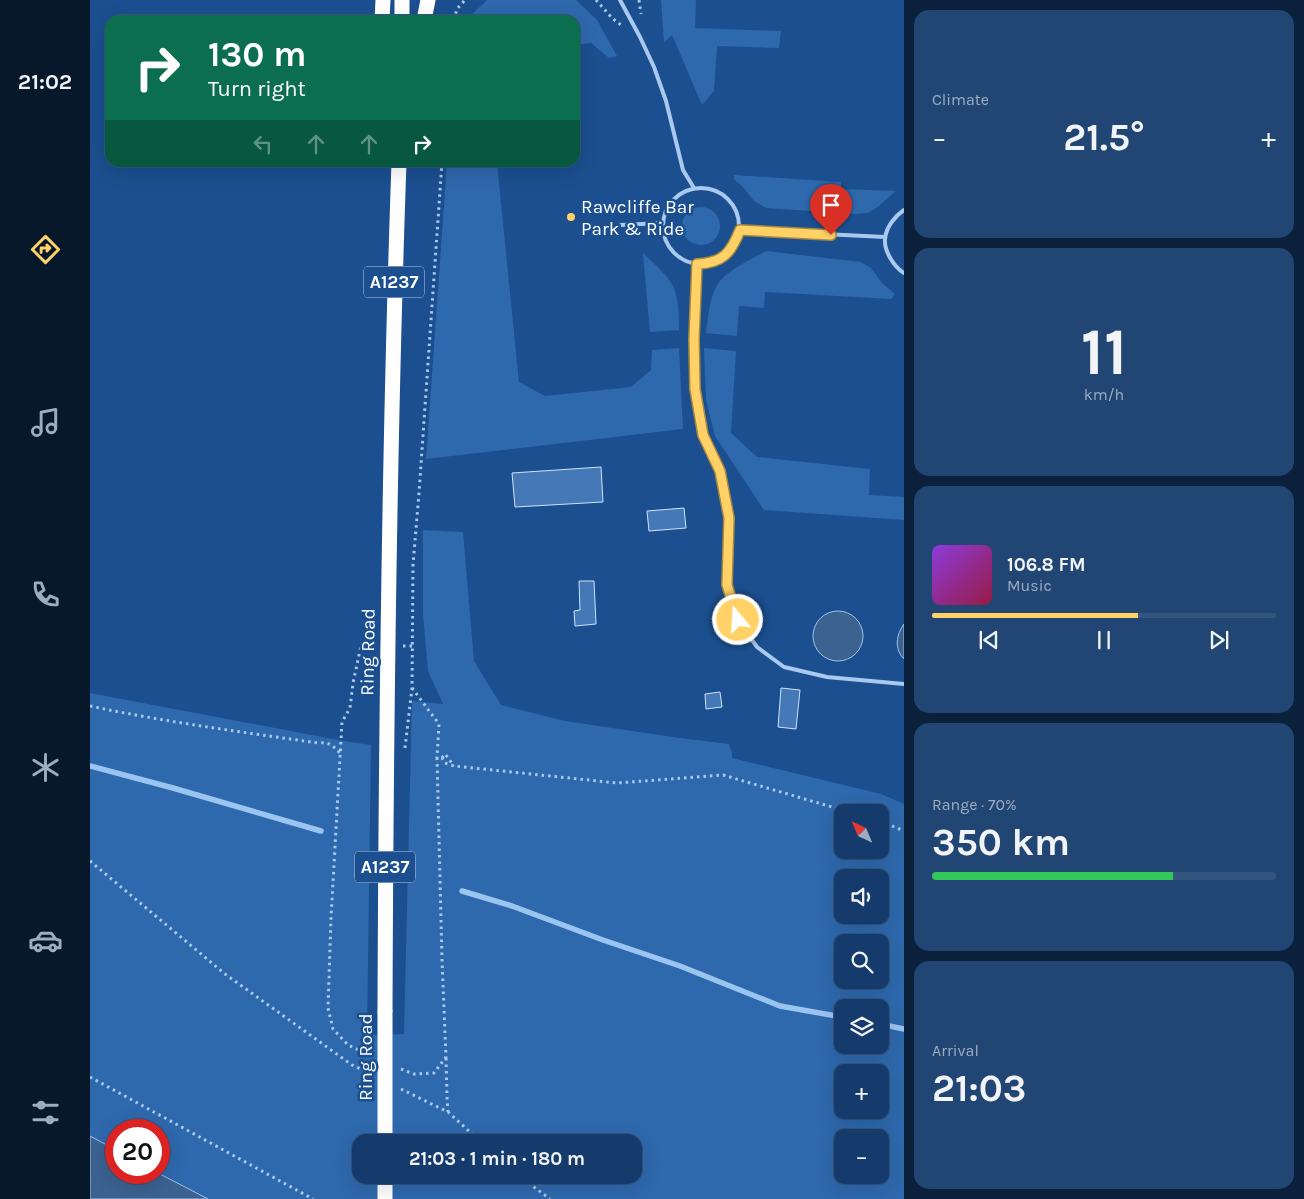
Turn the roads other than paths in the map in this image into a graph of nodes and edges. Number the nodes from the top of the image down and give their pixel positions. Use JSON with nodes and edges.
{"nodes":[{"id":1,"x":383,"y":0,"type":"edge"},
{"id":2,"x":402,"y":0,"type":"edge"},
{"id":3,"x":428,"y":0,"type":"edge"},
{"id":4,"x":620,"y":0,"type":"edge"},
{"id":5,"x":382,"y":15,"type":"edge"},
{"id":6,"x":402,"y":15,"type":"edge"},
{"id":7,"x":425,"y":15,"type":"edge"},
{"id":8,"x":399,"y":167,"type":"edge"},
{"id":9,"x":694,"y":188,"type":"junction"},
{"id":10,"x":904,"y":210,"type":"edge"},
{"id":11,"x":662,"y":224,"type":"junction"},
{"id":12,"x":621,"y":225,"type":"dead end"},
{"id":13,"x":740,"y":230,"type":"junction"},
{"id":14,"x":885,"y":237,"type":"junction"},
{"id":15,"x":697,"y":264,"type":"junction"},
{"id":16,"x":904,"y":273,"type":"edge"},
{"id":17,"x":904,"y":684,"type":"edge"},
{"id":18,"x":385,"y":1134,"type":"edge"},
{"id":19,"x":385,"y":1184,"type":"edge"},
{"id":20,"x":385,"y":1199,"type":"edge"}],
"edges":[{"from":1,"to":5,"type":"highway"},
{"from":2,"to":6,"type":"highway"},
{"from":3,"to":7,"type":"highway"},
{"from":4,"to":9,"type":"lane"},
{"from":8,"to":18,"type":"highway","name":"Ring Road","number":"A1237","bridge":true},
{"from":9,"to":11,"type":"lane"},
{"from":9,"to":13,"type":"lane"},
{"from":10,"to":14,"type":"lane"},
{"from":11,"to":12,"type":"lane"},
{"from":11,"to":15,"type":"lane"},
{"from":13,"to":14,"type":"lane"},
{"from":13,"to":15,"type":"lane"},
{"from":14,"to":16,"type":"lane"},
{"from":15,"to":17,"type":"lane"},
{"from":19,"to":20,"type":"highway"}]}
